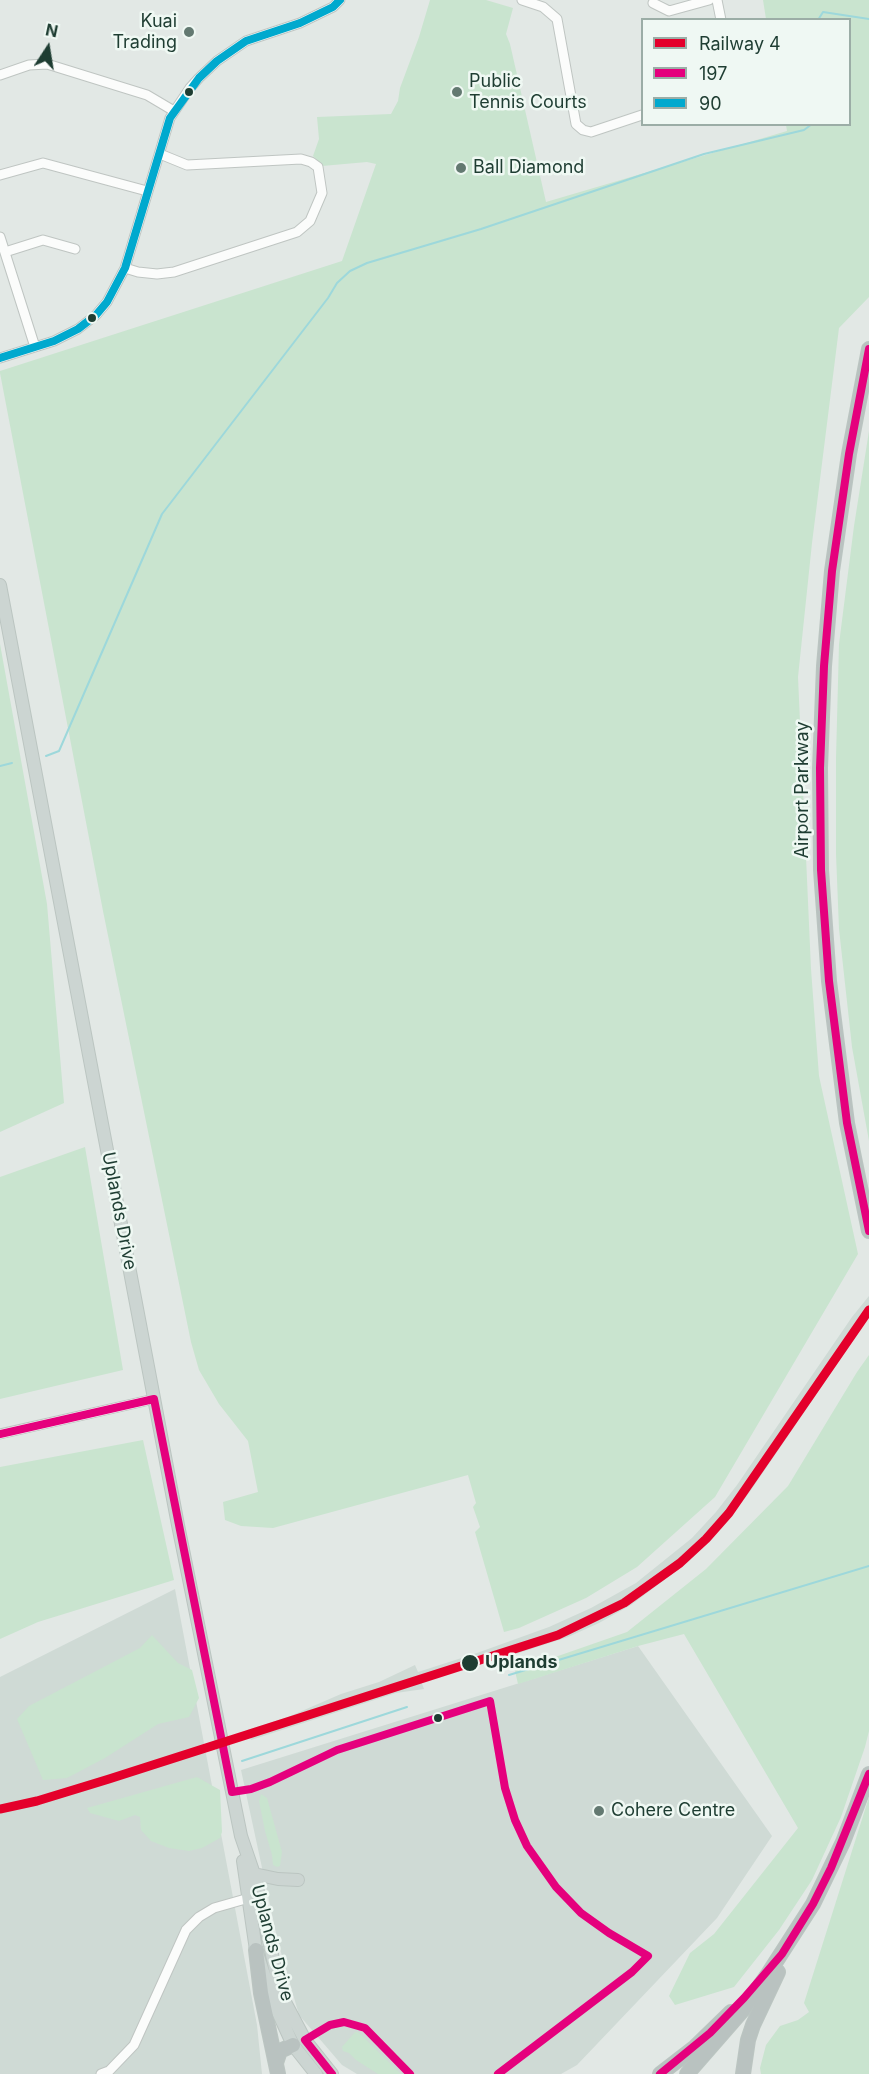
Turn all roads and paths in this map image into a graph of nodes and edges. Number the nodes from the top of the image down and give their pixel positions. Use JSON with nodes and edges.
{"nodes":[{"id":1,"x":340,"y":0,"type":"edge"},
{"id":2,"x":522,"y":0,"type":"edge"},
{"id":3,"x":709,"y":0,"type":"edge"},
{"id":4,"x":717,"y":0,"type":"edge"},
{"id":5,"x":653,"y":3,"type":"dead end"},
{"id":6,"x":721,"y":18,"type":"edge"},
{"id":7,"x":0,"y":75,"type":"edge"},
{"id":8,"x":174,"y":111,"type":"junction"},
{"id":9,"x":641,"y":115,"type":"edge"},
{"id":10,"x":160,"y":154,"type":"junction"},
{"id":11,"x":0,"y":176,"type":"edge"},
{"id":12,"x":147,"y":191,"type":"junction"},
{"id":13,"x":0,"y":237,"type":"edge"},
{"id":14,"x":75,"y":249,"type":"dead end"},
{"id":15,"x":5,"y":252,"type":"junction"},
{"id":16,"x":125,"y":268,"type":"junction"},
{"id":17,"x":35,"y":346,"type":"junction"},
{"id":18,"x":869,"y":349,"type":"edge"},
{"id":19,"x":0,"y":358,"type":"edge"},
{"id":20,"x":0,"y":585,"type":"edge"},
{"id":21,"x":869,"y":1231,"type":"edge"},
{"id":22,"x":154,"y":1399,"type":"junction"},
{"id":23,"x":0,"y":1434,"type":"edge"},
{"id":24,"x":869,"y":1773,"type":"edge"},
{"id":25,"x":241,"y":1836,"type":"junction"},
{"id":26,"x":254,"y":1874,"type":"junction"},
{"id":27,"x":298,"y":1880,"type":"dead end"},
{"id":28,"x":249,"y":1898,"type":"junction"},
{"id":29,"x":813,"y":1904,"type":"junction"},
{"id":30,"x":256,"y":1950,"type":"junction"},
{"id":31,"x":782,"y":1954,"type":"junction"},
{"id":32,"x":299,"y":2042,"type":"junction"},
{"id":33,"x":277,"y":2069,"type":"edge"},
{"id":34,"x":101,"y":2074,"type":"edge"},
{"id":35,"x":316,"y":2074,"type":"edge"},
{"id":36,"x":332,"y":2074,"type":"edge"},
{"id":37,"x":660,"y":2074,"type":"edge"},
{"id":38,"x":687,"y":2074,"type":"edge"},
{"id":39,"x":743,"y":2074,"type":"edge"}],
"edges":[{"from":1,"to":8,"type":"street"},
{"from":2,"to":9,"type":"street"},
{"from":3,"to":5,"type":"street"},
{"from":4,"to":6,"type":"street"},
{"from":7,"to":8,"type":"street"},
{"from":8,"to":10,"type":"street"},
{"from":10,"to":12,"type":"street"},
{"from":10,"to":16,"type":"street"},
{"from":11,"to":12,"type":"street"},
{"from":12,"to":16,"type":"street"},
{"from":13,"to":15,"type":"street"},
{"from":14,"to":15,"type":"street"},
{"from":15,"to":17,"type":"street"},
{"from":16,"to":17,"type":"street"},
{"from":17,"to":19,"type":"street"},
{"from":18,"to":21,"type":"highway","name":"Airport Parkway"},
{"from":20,"to":22,"type":"main road","name":"Uplands Drive"},
{"from":22,"to":23,"type":"street"},
{"from":22,"to":25,"type":"main road","name":"Uplands Drive"},
{"from":24,"to":29,"type":"highway"},
{"from":25,"to":26,"type":"main road","name":"Uplands Drive"},
{"from":25,"to":28,"type":"main road","name":"Uplands Drive"},
{"from":26,"to":27,"type":"main road"},
{"from":26,"to":32,"type":"main road","name":"Uplands Drive"},
{"from":28,"to":30,"type":"main road","name":"Uplands Drive"},
{"from":28,"to":34,"type":"street"},
{"from":29,"to":31,"type":"highway"},
{"from":29,"to":39,"type":"highway"},
{"from":30,"to":32,"type":"main road","name":"Uplands Drive"},
{"from":30,"to":33,"type":"highway"},
{"from":31,"to":37,"type":"highway"},
{"from":31,"to":38,"type":"highway"},
{"from":32,"to":33,"type":"highway"},
{"from":32,"to":35,"type":"main road","name":"Uplands Drive"},
{"from":32,"to":36,"type":"main road","name":"Uplands Drive"}]}
